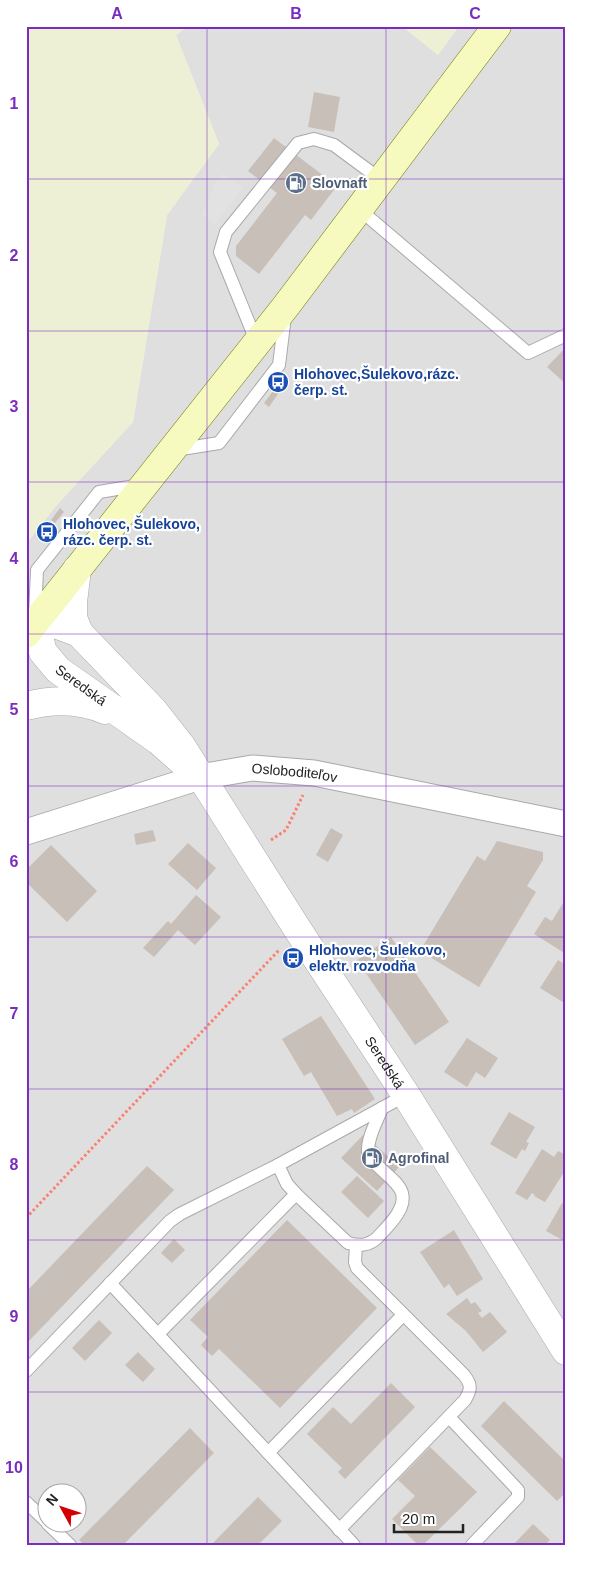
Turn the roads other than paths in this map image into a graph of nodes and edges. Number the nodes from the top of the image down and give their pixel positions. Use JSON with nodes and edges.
{"nodes":[{"id":1,"x":497,"y":26,"type":"edge"},
{"id":2,"x":380,"y":179,"type":"junction"},
{"id":3,"x":359,"y":209,"type":"junction"},
{"id":4,"x":286,"y":306,"type":"junction"},
{"id":5,"x":566,"y":335,"type":"edge"},
{"id":6,"x":257,"y":343,"type":"junction"},
{"id":7,"x":170,"y":451,"type":"junction"},
{"id":8,"x":144,"y":485,"type":"junction"},
{"id":9,"x":77,"y":569,"type":"junction"},
{"id":10,"x":30,"y":628,"type":"edge"},
{"id":11,"x":79,"y":634,"type":"junction"},
{"id":12,"x":26,"y":706,"type":"edge"},
{"id":13,"x":136,"y":724,"type":"junction"},
{"id":14,"x":200,"y":777,"type":"junction"},
{"id":15,"x":566,"y":824,"type":"edge"},
{"id":16,"x":26,"y":832,"type":"edge"},
{"id":17,"x":406,"y":1095,"type":"junction"},
{"id":18,"x":382,"y":1108,"type":"junction"},
{"id":19,"x":278,"y":1165,"type":"junction"},
{"id":20,"x":296,"y":1194,"type":"junction"},
{"id":21,"x":356,"y":1245,"type":"junction"},
{"id":22,"x":110,"y":1283,"type":"junction"},
{"id":23,"x":403,"y":1315,"type":"junction"},
{"id":24,"x":158,"y":1334,"type":"junction"},
{"id":25,"x":566,"y":1351,"type":"edge"},
{"id":26,"x":26,"y":1370,"type":"edge"},
{"id":27,"x":449,"y":1417,"type":"junction"},
{"id":28,"x":268,"y":1453,"type":"junction"},
{"id":29,"x":26,"y":1502,"type":"edge"},
{"id":30,"x":38,"y":1513,"type":"edge"},
{"id":31,"x":340,"y":1530,"type":"junction"},
{"id":32,"x":59,"y":1534,"type":"edge"},
{"id":33,"x":70,"y":1545,"type":"edge"},
{"id":34,"x":354,"y":1545,"type":"edge"},
{"id":35,"x":472,"y":1545,"type":"edge"}],
"edges":[{"from":1,"to":2,"type":"main road"},
{"from":2,"to":3,"type":"main road"},
{"from":2,"to":6,"type":"lane"},
{"from":3,"to":4,"type":"main road"},
{"from":3,"to":5,"type":"lane"},
{"from":4,"to":6,"type":"main road"},
{"from":4,"to":7,"type":"lane"},
{"from":6,"to":7,"type":"main road"},
{"from":7,"to":8,"type":"main road"},
{"from":8,"to":9,"type":"main road"},
{"from":8,"to":10,"type":"lane"},
{"from":9,"to":10,"type":"main road"},
{"from":9,"to":11,"type":"street"},
{"from":10,"to":11,"type":"street","name":"Seredská"},
{"from":10,"to":13,"type":"street","name":"Seredská"},
{"from":11,"to":14,"type":"street","name":"Seredská"},
{"from":12,"to":13,"type":"street","name":"Seredská"},
{"from":13,"to":14,"type":"street","name":"Seredská"},
{"from":14,"to":15,"type":"street","name":"Osloboditeľov"},
{"from":14,"to":16,"type":"street","name":"Osloboditeľov"},
{"from":14,"to":17,"type":"street","name":"Seredská"},
{"from":17,"to":18,"type":"lane"},
{"from":17,"to":25,"type":"street","name":"Seredská"},
{"from":18,"to":19,"type":"lane"},
{"from":18,"to":21,"type":"lane"},
{"from":19,"to":20,"type":"lane"},
{"from":19,"to":22,"type":"lane"},
{"from":20,"to":21,"type":"lane"},
{"from":20,"to":24,"type":"lane"},
{"from":21,"to":23,"type":"lane"},
{"from":22,"to":24,"type":"lane"},
{"from":22,"to":26,"type":"lane"},
{"from":23,"to":27,"type":"lane"},
{"from":23,"to":28,"type":"lane"},
{"from":24,"to":28,"type":"lane"},
{"from":27,"to":31,"type":"lane"},
{"from":27,"to":35,"type":"lane"},
{"from":28,"to":31,"type":"lane"},
{"from":29,"to":30,"type":"lane"},
{"from":31,"to":34,"type":"lane"},
{"from":32,"to":33,"type":"lane"}]}
